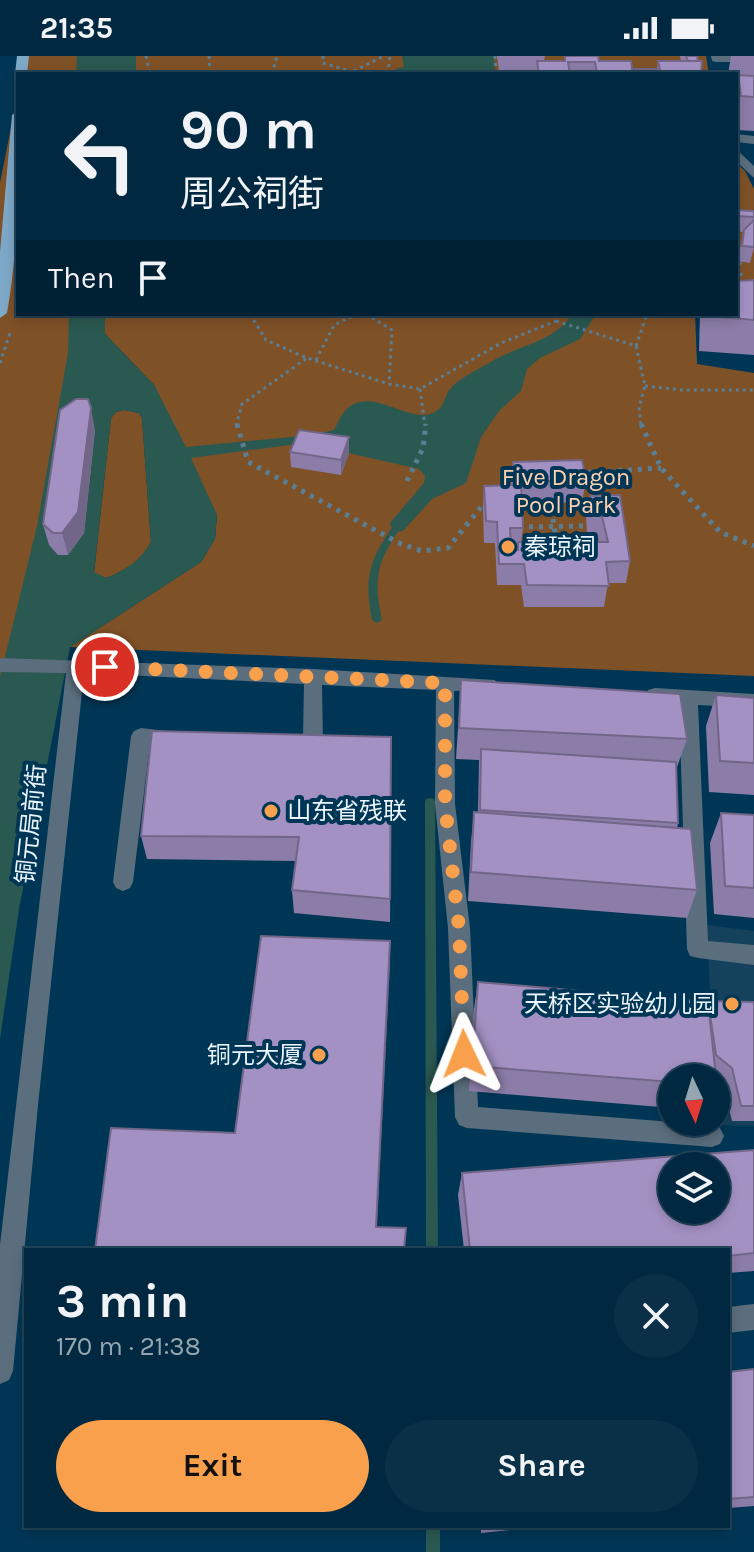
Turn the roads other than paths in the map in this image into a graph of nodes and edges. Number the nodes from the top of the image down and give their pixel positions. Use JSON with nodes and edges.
{"nodes":[{"id":1,"x":716,"y":57,"type":"edge"},
{"id":2,"x":754,"y":58,"type":"edge"},
{"id":3,"x":16,"y":137,"type":"edge"},
{"id":4,"x":738,"y":155,"type":"edge"},
{"id":5,"x":754,"y":174,"type":"edge"},
{"id":6,"x":0,"y":313,"type":"edge"},
{"id":7,"x":0,"y":665,"type":"edge"},
{"id":8,"x":76,"y":666,"type":"junction"},
{"id":9,"x":313,"y":676,"type":"junction"},
{"id":10,"x":445,"y":683,"type":"junction"},
{"id":11,"x":506,"y":687,"type":"edge"},
{"id":12,"x":643,"y":695,"type":"edge"},
{"id":13,"x":688,"y":697,"type":"junction"},
{"id":14,"x":754,"y":701,"type":"edge"},
{"id":15,"x":204,"y":739,"type":"edge"},
{"id":16,"x":281,"y":742,"type":"edge"},
{"id":17,"x":123,"y":882,"type":"dead end"},
{"id":18,"x":754,"y":955,"type":"edge"},
{"id":19,"x":658,"y":1132,"type":"edge"},
{"id":20,"x":754,"y":1317,"type":"edge"},
{"id":21,"x":730,"y":1320,"type":"edge"},
{"id":22,"x":0,"y":1371,"type":"edge"}],
"edges":[{"from":1,"to":2,"type":"street"},
{"from":3,"to":6,"type":"main road"},
{"from":4,"to":5,"type":"street"},
{"from":7,"to":8,"type":"street"},
{"from":8,"to":9,"type":"street"},
{"from":8,"to":22,"type":"street","name":"铜元局前街"},
{"from":9,"to":10,"type":"street"},
{"from":9,"to":16,"type":"street"},
{"from":10,"to":11,"type":"street"},
{"from":10,"to":19,"type":"street"},
{"from":12,"to":13,"type":"street"},
{"from":13,"to":14,"type":"street"},
{"from":13,"to":18,"type":"street"},
{"from":15,"to":17,"type":"street"},
{"from":20,"to":21,"type":"street"}]}
